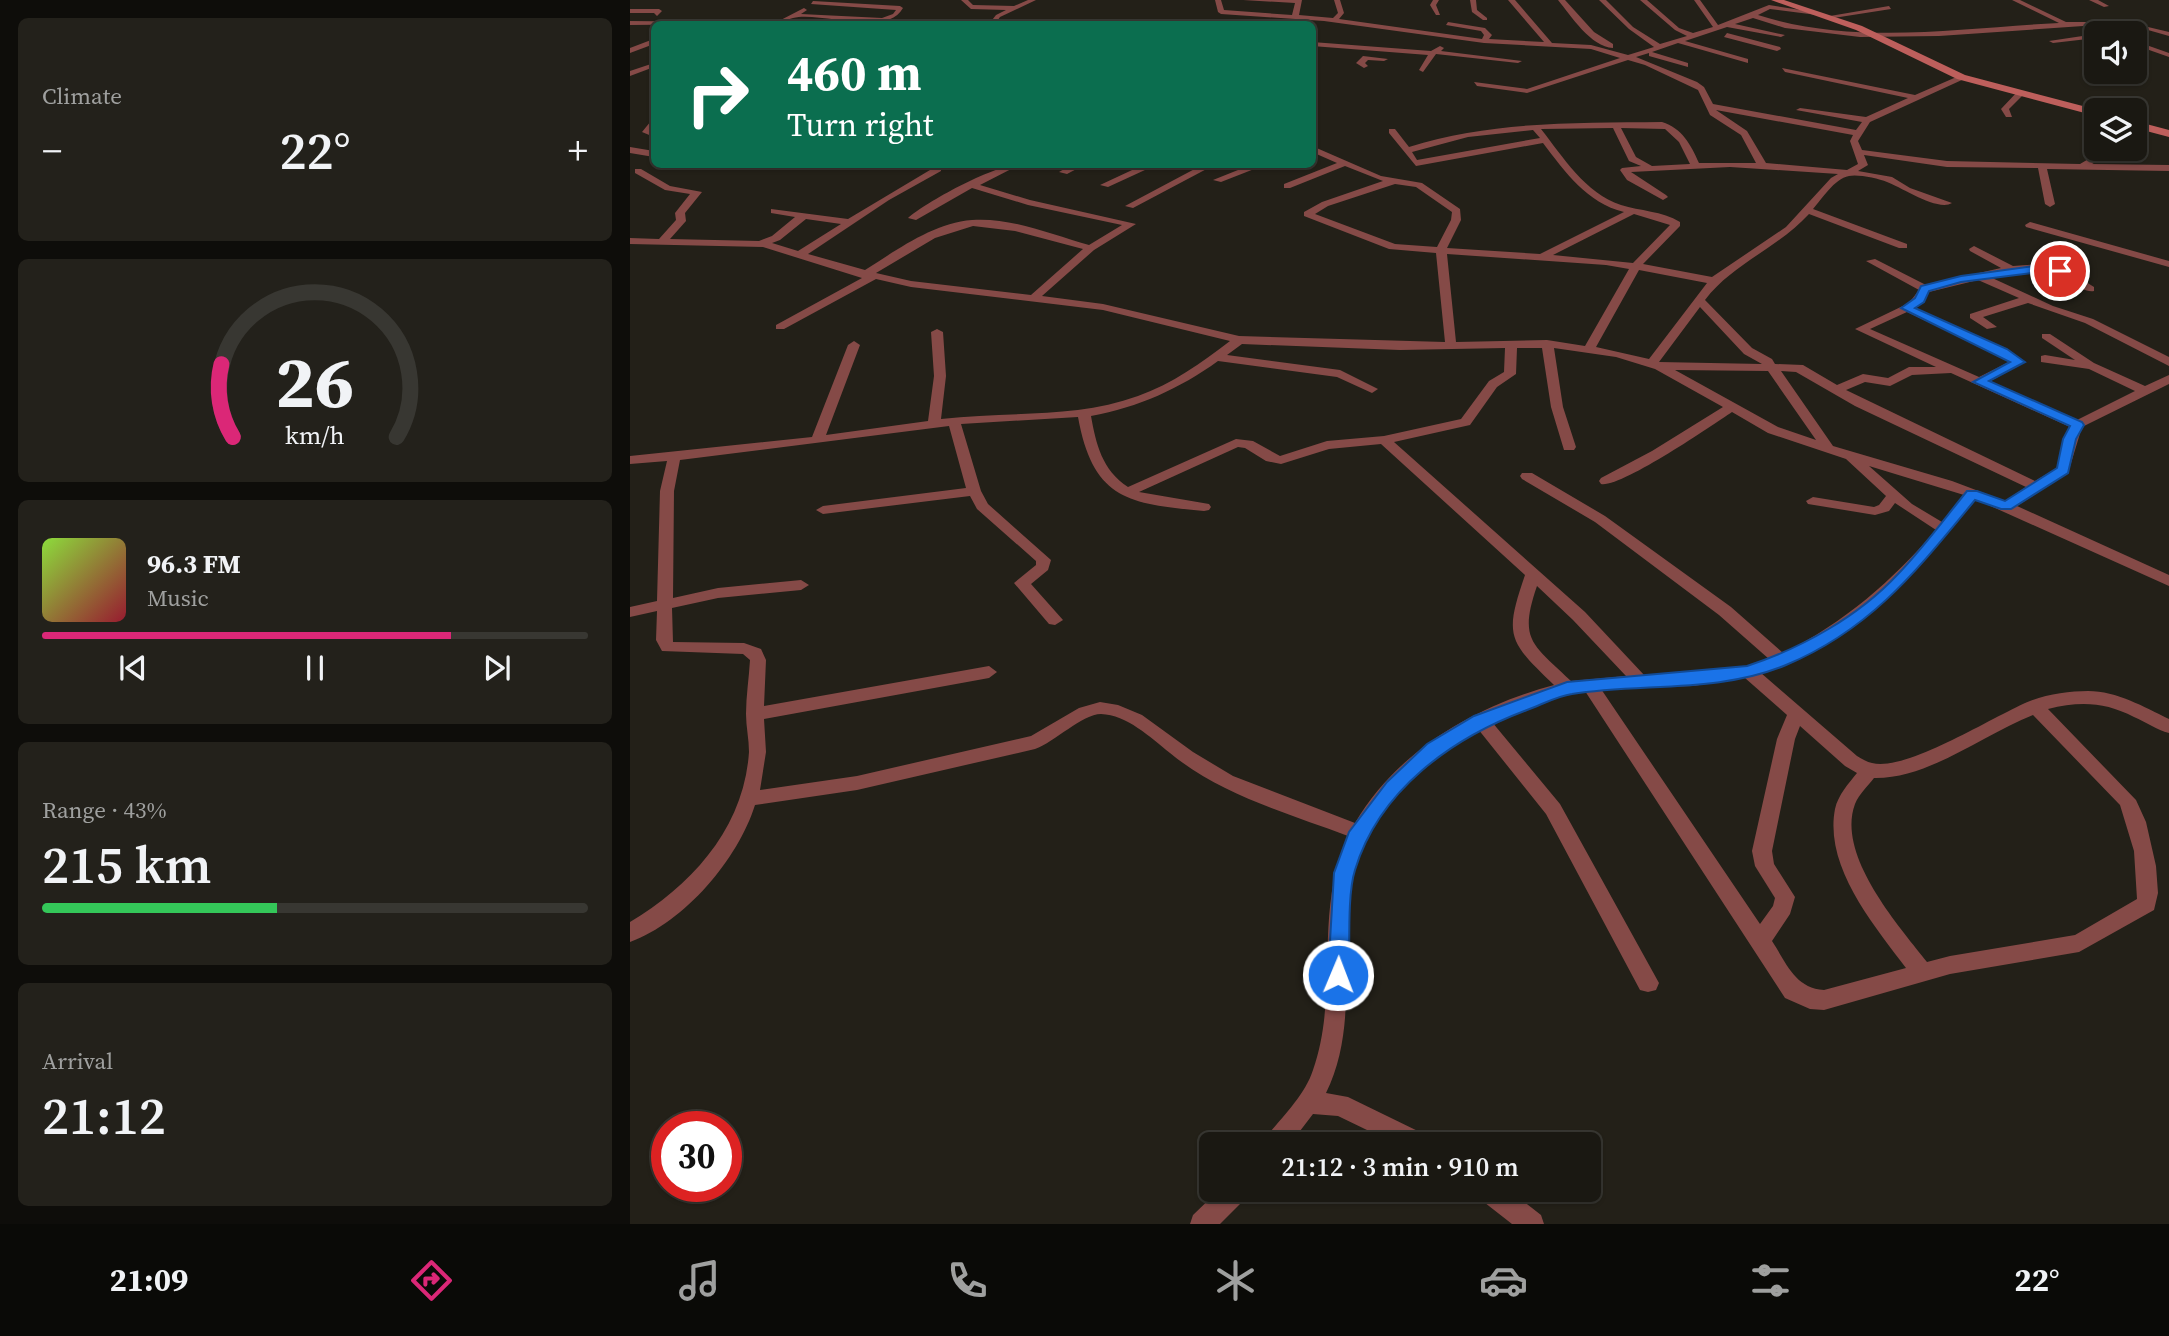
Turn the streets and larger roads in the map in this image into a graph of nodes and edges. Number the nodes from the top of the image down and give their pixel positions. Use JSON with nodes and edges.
{"nodes":[{"id":1,"x":653,"y":0,"type":"edge"},
{"id":2,"x":964,"y":0,"type":"edge"},
{"id":3,"x":1033,"y":0,"type":"edge"},
{"id":4,"x":1218,"y":0,"type":"edge"},
{"id":5,"x":1246,"y":0,"type":"edge"},
{"id":6,"x":1280,"y":0,"type":"edge"},
{"id":7,"x":1337,"y":0,"type":"edge"},
{"id":8,"x":1436,"y":0,"type":"edge"},
{"id":9,"x":1473,"y":0,"type":"edge"},
{"id":10,"x":1511,"y":0,"type":"edge"},
{"id":11,"x":1561,"y":0,"type":"edge"},
{"id":12,"x":1602,"y":0,"type":"edge"},
{"id":13,"x":1643,"y":0,"type":"edge"},
{"id":14,"x":1697,"y":0,"type":"edge"},
{"id":15,"x":1775,"y":0,"type":"edge"},
{"id":16,"x":2015,"y":0,"type":"edge"},
{"id":17,"x":2092,"y":0,"type":"edge"},
{"id":18,"x":813,"y":1,"type":"edge"},
{"id":19,"x":859,"y":2,"type":"edge"},
{"id":20,"x":2106,"y":6,"type":"dead end"},
{"id":21,"x":1014,"y":8,"type":"junction"},
{"id":22,"x":1889,"y":8,"type":"dead end"},
{"id":23,"x":630,"y":11,"type":"edge"},
{"id":24,"x":1821,"y":12,"type":"junction"},
{"id":25,"x":657,"y":14,"type":"dead end"},
{"id":26,"x":1438,"y":14,"type":"dead end"},
{"id":27,"x":1254,"y":15,"type":"junction"},
{"id":28,"x":1751,"y":15,"type":"junction"},
{"id":29,"x":795,"y":16,"type":"junction"},
{"id":30,"x":1485,"y":19,"type":"dead end"},
{"id":31,"x":1295,"y":20,"type":"edge"},
{"id":32,"x":784,"y":21,"type":"edge"},
{"id":33,"x":994,"y":21,"type":"edge"},
{"id":34,"x":1249,"y":21,"type":"edge"},
{"id":35,"x":1334,"y":21,"type":"junction"},
{"id":36,"x":630,"y":23,"type":"edge"},
{"id":37,"x":651,"y":23,"type":"edge"},
{"id":38,"x":1448,"y":24,"type":"dead end"},
{"id":39,"x":1725,"y":24,"type":"junction"},
{"id":40,"x":2068,"y":24,"type":"junction"},
{"id":41,"x":1712,"y":28,"type":"junction"},
{"id":42,"x":2147,"y":33,"type":"edge"},
{"id":43,"x":2168,"y":33,"type":"edge"},
{"id":44,"x":1691,"y":35,"type":"junction"},
{"id":45,"x":1877,"y":36,"type":"junction"},
{"id":46,"x":1800,"y":37,"type":"dead end"},
{"id":47,"x":2084,"y":37,"type":"edge"},
{"id":48,"x":1465,"y":38,"type":"junction"},
{"id":49,"x":1484,"y":41,"type":"junction"},
{"id":50,"x":1677,"y":41,"type":"junction"},
{"id":51,"x":2053,"y":41,"type":"dead end"},
{"id":52,"x":651,"y":43,"type":"edge"},
{"id":53,"x":1316,"y":44,"type":"edge"},
{"id":54,"x":1549,"y":44,"type":"junction"},
{"id":55,"x":1659,"y":47,"type":"junction"},
{"id":56,"x":2147,"y":47,"type":"edge"},
{"id":57,"x":1777,"y":49,"type":"dead end"},
{"id":58,"x":630,"y":50,"type":"edge"},
{"id":59,"x":1433,"y":52,"type":"junction"},
{"id":60,"x":1646,"y":52,"type":"junction"},
{"id":61,"x":651,"y":54,"type":"edge"},
{"id":62,"x":2169,"y":55,"type":"edge"},
{"id":63,"x":651,"y":56,"type":"edge"},
{"id":64,"x":1629,"y":56,"type":"junction"},
{"id":65,"x":1518,"y":61,"type":"dead end"},
{"id":66,"x":1745,"y":61,"type":"dead end"},
{"id":67,"x":1429,"y":62,"type":"junction"},
{"id":68,"x":630,"y":64,"type":"edge"},
{"id":69,"x":1685,"y":65,"type":"dead end"},
{"id":70,"x":651,"y":66,"type":"edge"},
{"id":71,"x":1364,"y":66,"type":"dead end"},
{"id":72,"x":1423,"y":70,"type":"dead end"},
{"id":73,"x":1785,"y":71,"type":"dead end"},
{"id":74,"x":630,"y":74,"type":"edge"},
{"id":75,"x":1961,"y":77,"type":"junction"},
{"id":76,"x":1477,"y":84,"type":"dead end"},
{"id":77,"x":2021,"y":93,"type":"junction"},
{"id":78,"x":1917,"y":98,"type":"junction"},
{"id":79,"x":1709,"y":106,"type":"junction"},
{"id":80,"x":1800,"y":110,"type":"dead end"},
{"id":81,"x":2084,"y":110,"type":"edge"},
{"id":82,"x":2009,"y":115,"type":"dead end"},
{"id":83,"x":1867,"y":120,"type":"junction"},
{"id":84,"x":1616,"y":126,"type":"junction"},
{"id":85,"x":1536,"y":128,"type":"junction"},
{"id":86,"x":2147,"y":128,"type":"edge"},
{"id":87,"x":1392,"y":131,"type":"dead end"},
{"id":88,"x":1857,"y":133,"type":"junction"},
{"id":89,"x":2169,"y":134,"type":"edge"},
{"id":90,"x":1545,"y":140,"type":"junction"},
{"id":91,"x":630,"y":150,"type":"edge"},
{"id":92,"x":1409,"y":150,"type":"junction"},
{"id":93,"x":1316,"y":151,"type":"edge"},
{"id":94,"x":1858,"y":152,"type":"junction"},
{"id":95,"x":651,"y":154,"type":"edge"},
{"id":96,"x":2091,"y":161,"type":"edge"},
{"id":97,"x":1345,"y":163,"type":"junction"},
{"id":98,"x":1416,"y":163,"type":"junction"},
{"id":99,"x":651,"y":164,"type":"edge"},
{"id":100,"x":1695,"y":165,"type":"junction"},
{"id":101,"x":1762,"y":165,"type":"junction"},
{"id":102,"x":1651,"y":167,"type":"junction"},
{"id":103,"x":2042,"y":167,"type":"junction"},
{"id":104,"x":2081,"y":167,"type":"junction"},
{"id":105,"x":934,"y":168,"type":"edge"},
{"id":106,"x":1008,"y":168,"type":"edge"},
{"id":107,"x":1074,"y":168,"type":"edge"},
{"id":108,"x":1144,"y":168,"type":"edge"},
{"id":109,"x":1204,"y":168,"type":"edge"},
{"id":110,"x":1252,"y":168,"type":"edge"},
{"id":111,"x":2169,"y":168,"type":"edge"},
{"id":112,"x":634,"y":172,"type":"edge"},
{"id":113,"x":1065,"y":172,"type":"dead end"},
{"id":114,"x":1849,"y":172,"type":"junction"},
{"id":115,"x":1218,"y":180,"type":"dead end"},
{"id":116,"x":1393,"y":181,"type":"junction"},
{"id":117,"x":971,"y":185,"type":"junction"},
{"id":118,"x":1104,"y":185,"type":"dead end"},
{"id":119,"x":1419,"y":185,"type":"junction"},
{"id":120,"x":1287,"y":186,"type":"dead end"},
{"id":121,"x":1663,"y":197,"type":"dead end"},
{"id":122,"x":1947,"y":203,"type":"dead end"},
{"id":123,"x":2050,"y":204,"type":"dead end"},
{"id":124,"x":1130,"y":206,"type":"dead end"},
{"id":125,"x":774,"y":211,"type":"dead end"},
{"id":126,"x":1631,"y":212,"type":"junction"},
{"id":127,"x":1809,"y":212,"type":"junction"},
{"id":128,"x":804,"y":215,"type":"junction"},
{"id":129,"x":913,"y":218,"type":"dead end"},
{"id":130,"x":850,"y":222,"type":"junction"},
{"id":131,"x":2030,"y":225,"type":"dead end"},
{"id":132,"x":663,"y":240,"type":"junction"},
{"id":133,"x":630,"y":241,"type":"edge"},
{"id":134,"x":760,"y":243,"type":"junction"},
{"id":135,"x":1903,"y":246,"type":"dead end"},
{"id":136,"x":1090,"y":248,"type":"junction"},
{"id":137,"x":1974,"y":249,"type":"dead end"},
{"id":138,"x":1441,"y":250,"type":"junction"},
{"id":139,"x":800,"y":255,"type":"junction"},
{"id":140,"x":1544,"y":256,"type":"junction"},
{"id":141,"x":1871,"y":261,"type":"dead end"},
{"id":142,"x":2169,"y":264,"type":"edge"},
{"id":143,"x":1636,"y":266,"type":"junction"},
{"id":144,"x":2014,"y":271,"type":"junction"},
{"id":145,"x":869,"y":276,"type":"junction"},
{"id":146,"x":1979,"y":276,"type":"junction"},
{"id":147,"x":1714,"y":281,"type":"junction"},
{"id":148,"x":1925,"y":289,"type":"junction"},
{"id":149,"x":2090,"y":289,"type":"dead end"},
{"id":150,"x":1033,"y":299,"type":"junction"},
{"id":151,"x":2029,"y":299,"type":"junction"},
{"id":152,"x":1701,"y":302,"type":"junction"},
{"id":153,"x":1907,"y":308,"type":"junction"},
{"id":154,"x":780,"y":327,"type":"dead end"},
{"id":155,"x":1991,"y":327,"type":"dead end"},
{"id":156,"x":937,"y":332,"type":"dead end"},
{"id":157,"x":2046,"y":336,"type":"dead end"},
{"id":158,"x":1239,"y":340,"type":"junction"},
{"id":159,"x":1511,"y":344,"type":"junction"},
{"id":160,"x":1547,"y":344,"type":"junction"},
{"id":161,"x":854,"y":345,"type":"dead end"},
{"id":162,"x":1451,"y":346,"type":"junction"},
{"id":163,"x":1590,"y":348,"type":"junction"},
{"id":164,"x":1216,"y":357,"type":"junction"},
{"id":165,"x":2045,"y":359,"type":"dead end"},
{"id":166,"x":2169,"y":362,"type":"edge"},
{"id":167,"x":1655,"y":365,"type":"junction"},
{"id":168,"x":1770,"y":366,"type":"junction"},
{"id":169,"x":2092,"y":366,"type":"junction"},
{"id":170,"x":1952,"y":370,"type":"junction"},
{"id":171,"x":2169,"y":379,"type":"edge"},
{"id":172,"x":1979,"y":382,"type":"junction"},
{"id":173,"x":1373,"y":389,"type":"dead end"},
{"id":174,"x":1837,"y":390,"type":"junction"},
{"id":175,"x":2143,"y":390,"type":"junction"},
{"id":176,"x":1730,"y":408,"type":"junction"},
{"id":177,"x":1084,"y":413,"type":"junction"},
{"id":178,"x":954,"y":422,"type":"junction"},
{"id":179,"x":934,"y":425,"type":"junction"},
{"id":180,"x":2077,"y":425,"type":"junction"},
{"id":181,"x":817,"y":440,"type":"junction"},
{"id":182,"x":1384,"y":440,"type":"junction"},
{"id":183,"x":1569,"y":446,"type":"dead end"},
{"id":184,"x":1828,"y":448,"type":"junction"},
{"id":185,"x":1850,"y":456,"type":"junction"},
{"id":186,"x":674,"y":458,"type":"junction"},
{"id":187,"x":630,"y":460,"type":"edge"},
{"id":188,"x":1527,"y":476,"type":"dead end"},
{"id":189,"x":1606,"y":481,"type":"dead end"},
{"id":190,"x":2038,"y":488,"type":"junction"},
{"id":191,"x":974,"y":491,"type":"junction"},
{"id":192,"x":1125,"y":493,"type":"junction"},
{"id":193,"x":1972,"y":494,"type":"junction"},
{"id":194,"x":1893,"y":496,"type":"junction"},
{"id":195,"x":1813,"y":501,"type":"dead end"},
{"id":196,"x":2006,"y":506,"type":"junction"},
{"id":197,"x":1204,"y":507,"type":"dead end"},
{"id":198,"x":823,"y":510,"type":"dead end"},
{"id":199,"x":1945,"y":529,"type":"junction"},
{"id":200,"x":1532,"y":576,"type":"junction"},
{"id":201,"x":2169,"y":582,"type":"edge"},
{"id":202,"x":801,"y":585,"type":"dead end"},
{"id":203,"x":663,"y":605,"type":"junction"},
{"id":204,"x":630,"y":612,"type":"edge"},
{"id":205,"x":1055,"y":620,"type":"dead end"},
{"id":206,"x":1782,"y":661,"type":"junction"},
{"id":207,"x":989,"y":672,"type":"dead end"},
{"id":208,"x":1749,"y":672,"type":"junction"},
{"id":209,"x":1640,"y":681,"type":"junction"},
{"id":210,"x":1589,"y":684,"type":"junction"},
{"id":211,"x":1567,"y":688,"type":"junction"},
{"id":212,"x":2035,"y":706,"type":"junction"},
{"id":213,"x":755,"y":714,"type":"junction"},
{"id":214,"x":1796,"y":714,"type":"junction"},
{"id":215,"x":1481,"y":721,"type":"junction"},
{"id":216,"x":2169,"y":727,"type":"edge"},
{"id":217,"x":1870,"y":770,"type":"junction"},
{"id":218,"x":750,"y":797,"type":"junction"},
{"id":219,"x":1358,"y":832,"type":"junction"},
{"id":220,"x":630,"y":933,"type":"edge"},
{"id":221,"x":1761,"y":940,"type":"junction"},
{"id":222,"x":1923,"y":973,"type":"junction"},
{"id":223,"x":1648,"y":983,"type":"dead end"},
{"id":224,"x":1309,"y":1103,"type":"junction"},
{"id":225,"x":1285,"y":1132,"type":"edge"},
{"id":226,"x":1395,"y":1132,"type":"edge"},
{"id":227,"x":1224,"y":1202,"type":"edge"},
{"id":228,"x":1504,"y":1202,"type":"edge"},
{"id":229,"x":1202,"y":1224,"type":"edge"},
{"id":230,"x":1532,"y":1224,"type":"edge"}],
"edges":[{"from":1,"to":23,"type":"street"},
{"from":2,"to":21,"type":"street"},
{"from":3,"to":21,"type":"street"},
{"from":4,"to":27,"type":"street"},
{"from":5,"to":6,"type":"street"},
{"from":6,"to":31,"type":"street"},
{"from":7,"to":35,"type":"street"},
{"from":8,"to":26,"type":"street"},
{"from":9,"to":30,"type":"street"},
{"from":10,"to":54,"type":"street"},
{"from":11,"to":64,"type":"street"},
{"from":12,"to":55,"type":"street"},
{"from":13,"to":44,"type":"street"},
{"from":14,"to":41,"type":"street"},
{"from":15,"to":24,"type":"street"},
{"from":16,"to":40,"type":"street"},
{"from":17,"to":20,"type":"street"},
{"from":18,"to":19,"type":"street"},
{"from":18,"to":29,"type":"street"},
{"from":19,"to":29,"type":"street"},
{"from":21,"to":33,"type":"street"},
{"from":22,"to":24,"type":"street"},
{"from":23,"to":25,"type":"street"},
{"from":24,"to":28,"type":"street"},
{"from":24,"to":45,"type":"street"},
{"from":27,"to":31,"type":"street"},
{"from":27,"to":34,"type":"street"},
{"from":28,"to":39,"type":"street"},
{"from":28,"to":45,"type":"street"},
{"from":29,"to":32,"type":"street"},
{"from":31,"to":35,"type":"street"},
{"from":35,"to":48,"type":"street"},
{"from":36,"to":37,"type":"street"},
{"from":38,"to":49,"type":"street"},
{"from":39,"to":41,"type":"street"},
{"from":39,"to":46,"type":"street"},
{"from":40,"to":43,"type":"street"},
{"from":40,"to":45,"type":"street"},
{"from":41,"to":44,"type":"street"},
{"from":41,"to":57,"type":"street"},
{"from":42,"to":43,"type":"street"},
{"from":44,"to":50,"type":"street"},
{"from":45,"to":75,"type":"street"},
{"from":47,"to":51,"type":"street"},
{"from":48,"to":49,"type":"street"},
{"from":48,"to":59,"type":"street"},
{"from":49,"to":54,"type":"street"},
{"from":50,"to":55,"type":"street"},
{"from":50,"to":66,"type":"street"},
{"from":52,"to":58,"type":"street"},
{"from":53,"to":59,"type":"street"},
{"from":54,"to":64,"type":"street"},
{"from":55,"to":60,"type":"street"},
{"from":56,"to":62,"type":"street"},
{"from":58,"to":61,"type":"street"},
{"from":59,"to":65,"type":"street"},
{"from":59,"to":67,"type":"street"},
{"from":60,"to":64,"type":"street"},
{"from":60,"to":69,"type":"street"},
{"from":63,"to":68,"type":"street"},
{"from":64,"to":76,"type":"street"},
{"from":64,"to":79,"type":"street"},
{"from":67,"to":71,"type":"street"},
{"from":67,"to":72,"type":"street"},
{"from":70,"to":74,"type":"street"},
{"from":73,"to":78,"type":"street"},
{"from":75,"to":77,"type":"street"},
{"from":75,"to":78,"type":"street"},
{"from":77,"to":81,"type":"street"},
{"from":77,"to":82,"type":"street"},
{"from":78,"to":83,"type":"street"},
{"from":79,"to":88,"type":"street"},
{"from":79,"to":101,"type":"street"},
{"from":80,"to":83,"type":"street"},
{"from":83,"to":88,"type":"street"},
{"from":84,"to":85,"type":"street"},
{"from":84,"to":100,"type":"street"},
{"from":84,"to":102,"type":"street"},
{"from":85,"to":90,"type":"street"},
{"from":85,"to":92,"type":"street"},
{"from":86,"to":89,"type":"street"},
{"from":87,"to":92,"type":"street"},
{"from":88,"to":94,"type":"street"},
{"from":90,"to":98,"type":"street"},
{"from":90,"to":126,"type":"street"},
{"from":91,"to":95,"type":"street"},
{"from":92,"to":98,"type":"street"},
{"from":93,"to":97,"type":"street"},
{"from":94,"to":103,"type":"street"},
{"from":94,"to":114,"type":"street"},
{"from":96,"to":104,"type":"street"},
{"from":97,"to":116,"type":"street"},
{"from":97,"to":120,"type":"street"},
{"from":98,"to":119,"type":"street"},
{"from":99,"to":112,"type":"street"},
{"from":100,"to":101,"type":"street"},
{"from":100,"to":102,"type":"street"},
{"from":101,"to":114,"type":"street"},
{"from":102,"to":121,"type":"street"},
{"from":103,"to":104,"type":"street"},
{"from":103,"to":123,"type":"street"},
{"from":104,"to":111,"type":"street"},
{"from":105,"to":130,"type":"street"},
{"from":106,"to":117,"type":"street"},
{"from":107,"to":113,"type":"street"},
{"from":108,"to":118,"type":"street"},
{"from":109,"to":124,"type":"street"},
{"from":110,"to":115,"type":"street"},
{"from":112,"to":132,"type":"street"},
{"from":114,"to":122,"type":"street"},
{"from":114,"to":127,"type":"street"},
{"from":116,"to":119,"type":"street"},
{"from":116,"to":138,"type":"street"},
{"from":117,"to":129,"type":"street"},
{"from":117,"to":136,"type":"street"},
{"from":119,"to":138,"type":"street"},
{"from":125,"to":128,"type":"street"},
{"from":126,"to":140,"type":"street"},
{"from":126,"to":143,"type":"street"},
{"from":127,"to":135,"type":"street"},
{"from":127,"to":147,"type":"street"},
{"from":128,"to":130,"type":"street"},
{"from":128,"to":134,"type":"street"},
{"from":130,"to":139,"type":"street"},
{"from":131,"to":142,"type":"street"},
{"from":132,"to":133,"type":"street"},
{"from":132,"to":134,"type":"street"},
{"from":134,"to":139,"type":"street"},
{"from":136,"to":145,"type":"street"},
{"from":136,"to":150,"type":"street"},
{"from":137,"to":144,"type":"street"},
{"from":138,"to":140,"type":"street"},
{"from":138,"to":162,"type":"street"},
{"from":139,"to":145,"type":"street"},
{"from":140,"to":143,"type":"street"},
{"from":141,"to":148,"type":"street"},
{"from":143,"to":147,"type":"street"},
{"from":143,"to":163,"type":"street"},
{"from":144,"to":146,"type":"street"},
{"from":144,"to":149,"type":"street"},
{"from":145,"to":150,"type":"street"},
{"from":145,"to":154,"type":"street"},
{"from":146,"to":148,"type":"street"},
{"from":146,"to":151,"type":"street"},
{"from":147,"to":152,"type":"street"},
{"from":148,"to":153,"type":"street"},
{"from":150,"to":158,"type":"street"},
{"from":151,"to":155,"type":"street"},
{"from":151,"to":166,"type":"street"},
{"from":152,"to":167,"type":"street"},
{"from":152,"to":168,"type":"street"},
{"from":153,"to":170,"type":"street"},
{"from":153,"to":172,"type":"street"},
{"from":156,"to":179,"type":"street"},
{"from":157,"to":169,"type":"street"},
{"from":158,"to":162,"type":"street"},
{"from":158,"to":164,"type":"street"},
{"from":159,"to":160,"type":"street"},
{"from":159,"to":162,"type":"street"},
{"from":159,"to":182,"type":"street"},
{"from":160,"to":163,"type":"street"},
{"from":160,"to":183,"type":"street"},
{"from":161,"to":181,"type":"street"},
{"from":163,"to":167,"type":"street"},
{"from":164,"to":173,"type":"street"},
{"from":164,"to":177,"type":"street"},
{"from":165,"to":169,"type":"street"},
{"from":167,"to":168,"type":"street"},
{"from":167,"to":176,"type":"street"},
{"from":168,"to":174,"type":"street"},
{"from":168,"to":184,"type":"street"},
{"from":169,"to":175,"type":"street"},
{"from":170,"to":172,"type":"street"},
{"from":170,"to":174,"type":"street"},
{"from":171,"to":175,"type":"street"},
{"from":172,"to":180,"type":"street"},
{"from":174,"to":190,"type":"street"},
{"from":175,"to":180,"type":"street"},
{"from":176,"to":184,"type":"street"},
{"from":176,"to":189,"type":"street"},
{"from":177,"to":178,"type":"street"},
{"from":177,"to":192,"type":"street"},
{"from":178,"to":179,"type":"street"},
{"from":178,"to":191,"type":"street"},
{"from":179,"to":181,"type":"street"},
{"from":180,"to":190,"type":"street"},
{"from":181,"to":186,"type":"street"},
{"from":182,"to":192,"type":"street"},
{"from":182,"to":200,"type":"street"},
{"from":184,"to":185,"type":"street"},
{"from":185,"to":193,"type":"street"},
{"from":185,"to":194,"type":"street"},
{"from":186,"to":187,"type":"street"},
{"from":186,"to":203,"type":"street"},
{"from":188,"to":206,"type":"street"},
{"from":190,"to":196,"type":"street"},
{"from":191,"to":198,"type":"street"},
{"from":191,"to":205,"type":"street"},
{"from":192,"to":197,"type":"street"},
{"from":193,"to":196,"type":"street"},
{"from":193,"to":199,"type":"street"},
{"from":194,"to":195,"type":"street"},
{"from":194,"to":199,"type":"street"},
{"from":196,"to":201,"type":"street"},
{"from":199,"to":206,"type":"street"},
{"from":200,"to":209,"type":"street"},
{"from":200,"to":211,"type":"street"},
{"from":202,"to":203,"type":"street"},
{"from":203,"to":204,"type":"street"},
{"from":203,"to":213,"type":"street"},
{"from":206,"to":208,"type":"street"},
{"from":207,"to":213,"type":"street"},
{"from":208,"to":209,"type":"street"},
{"from":208,"to":214,"type":"street"},
{"from":209,"to":210,"type":"street"},
{"from":210,"to":211,"type":"street"},
{"from":210,"to":221,"type":"street"},
{"from":211,"to":215,"type":"street"},
{"from":212,"to":216,"type":"street"},
{"from":212,"to":217,"type":"street"},
{"from":212,"to":222,"type":"street"},
{"from":213,"to":218,"type":"street"},
{"from":214,"to":217,"type":"street"},
{"from":214,"to":221,"type":"street"},
{"from":215,"to":219,"type":"street"},
{"from":215,"to":223,"type":"street"},
{"from":217,"to":222,"type":"street"},
{"from":218,"to":219,"type":"street"},
{"from":218,"to":220,"type":"street"},
{"from":219,"to":224,"type":"street"},
{"from":221,"to":222,"type":"street"},
{"from":224,"to":225,"type":"street"},
{"from":224,"to":226,"type":"street"},
{"from":227,"to":229,"type":"street"},
{"from":228,"to":230,"type":"street"}]}
